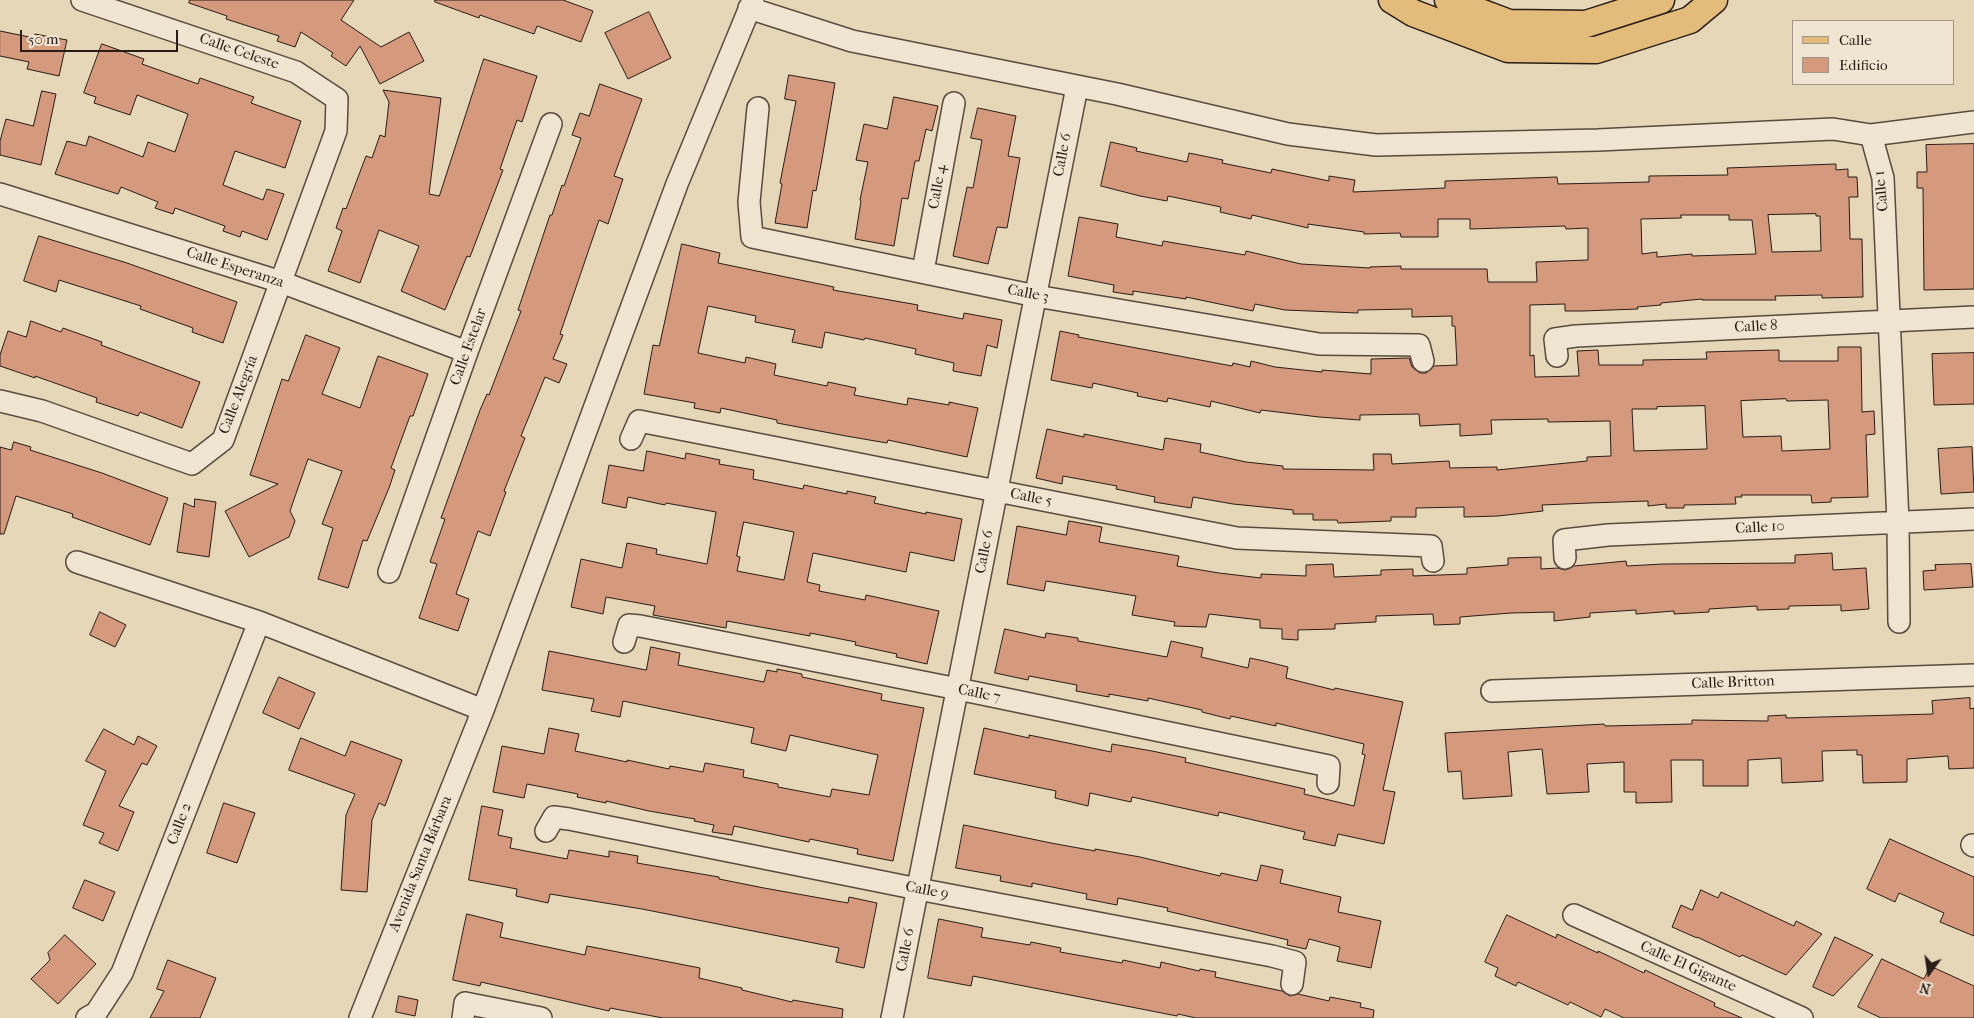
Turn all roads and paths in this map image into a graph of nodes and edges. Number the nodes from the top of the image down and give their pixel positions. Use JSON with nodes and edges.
{"nodes":[{"id":1,"x":82,"y":0,"type":"edge"},
{"id":2,"x":1392,"y":0,"type":"edge"},
{"id":3,"x":1448,"y":0,"type":"edge"},
{"id":4,"x":1661,"y":0,"type":"edge"},
{"id":5,"x":1714,"y":0,"type":"edge"},
{"id":6,"x":751,"y":4,"type":"edge"},
{"id":7,"x":1077,"y":87,"type":"junction"},
{"id":8,"x":954,"y":103,"type":"dead end"},
{"id":9,"x":758,"y":108,"type":"dead end"},
{"id":10,"x":1974,"y":122,"type":"edge"},
{"id":11,"x":336,"y":124,"type":"joint"},
{"id":12,"x":551,"y":124,"type":"dead end"},
{"id":13,"x":1871,"y":135,"type":"junction"},
{"id":14,"x":0,"y":194,"type":"edge"},
{"id":15,"x":923,"y":271,"type":"junction"},
{"id":16,"x":281,"y":282,"type":"junction"},
{"id":17,"x":1036,"y":296,"type":"junction"},
{"id":18,"x":1974,"y":317,"type":"edge"},
{"id":19,"x":1890,"y":320,"type":"junction"},
{"id":20,"x":467,"y":352,"type":"junction"},
{"id":21,"x":1557,"y":356,"type":"dead end"},
{"id":22,"x":1422,"y":361,"type":"dead end"},
{"id":23,"x":0,"y":401,"type":"edge"},
{"id":24,"x":631,"y":438,"type":"dead end"},
{"id":25,"x":997,"y":492,"type":"junction"},
{"id":26,"x":1974,"y":519,"type":"edge"},
{"id":27,"x":1898,"y":522,"type":"junction"},
{"id":28,"x":1566,"y":558,"type":"dead end"},
{"id":29,"x":1433,"y":561,"type":"dead end"},
{"id":30,"x":77,"y":562,"type":"dead end"},
{"id":31,"x":389,"y":572,"type":"dead end"},
{"id":32,"x":259,"y":622,"type":"junction"},
{"id":33,"x":1899,"y":622,"type":"dead end"},
{"id":34,"x":624,"y":642,"type":"dead end"},
{"id":35,"x":1974,"y":675,"type":"edge"},
{"id":36,"x":958,"y":689,"type":"junction"},
{"id":37,"x":1492,"y":691,"type":"dead end"},
{"id":38,"x":483,"y":710,"type":"junction"},
{"id":39,"x":1328,"y":782,"type":"dead end"},
{"id":40,"x":546,"y":832,"type":"dead end"},
{"id":41,"x":918,"y":889,"type":"junction"},
{"id":42,"x":1574,"y":915,"type":"dead end"},
{"id":43,"x":1292,"y":984,"type":"dead end"},
{"id":44,"x":87,"y":1018,"type":"edge"},
{"id":45,"x":360,"y":1018,"type":"edge"},
{"id":46,"x":463,"y":1018,"type":"edge"},
{"id":47,"x":542,"y":1018,"type":"edge"},
{"id":48,"x":892,"y":1018,"type":"edge"},
{"id":49,"x":1802,"y":1018,"type":"edge"}],
"edges":[{"from":1,"to":11,"type":"street","name":"Calle Celeste"},
{"from":2,"to":5,"type":"main road"},
{"from":3,"to":4,"type":"main road"},
{"from":6,"to":7,"type":"street"},
{"from":6,"to":38,"type":"street","name":"Avenida Santa Bárbara"},
{"from":7,"to":13,"type":"street"},
{"from":7,"to":17,"type":"street","name":"Calle 6"},
{"from":8,"to":15,"type":"street","name":"Calle 4"},
{"from":9,"to":15,"type":"street","name":"Calle 3"},
{"from":10,"to":13,"type":"street"},
{"from":11,"to":16,"type":"street","name":"Calle Alegría"},
{"from":12,"to":20,"type":"street","name":"Calle Estelar"},
{"from":13,"to":19,"type":"street","name":"Calle 1"},
{"from":14,"to":16,"type":"street","name":"Calle Esperanza"},
{"from":15,"to":17,"type":"street","name":"Calle 3"},
{"from":16,"to":20,"type":"street","name":"Calle Esperanza"},
{"from":16,"to":23,"type":"street","name":"Calle Alegría"},
{"from":17,"to":22,"type":"street","name":"Calle 3"},
{"from":17,"to":25,"type":"street","name":"Calle 6"},
{"from":18,"to":19,"type":"street","name":"Calle 8"},
{"from":19,"to":21,"type":"street","name":"Calle 8"},
{"from":19,"to":27,"type":"street","name":"Calle 1"},
{"from":20,"to":31,"type":"street","name":"Calle Estelar"},
{"from":24,"to":25,"type":"street","name":"Calle 5"},
{"from":25,"to":29,"type":"street","name":"Calle 5"},
{"from":25,"to":36,"type":"street","name":"Calle 6"},
{"from":26,"to":27,"type":"street","name":"Calle 10"},
{"from":27,"to":28,"type":"street","name":"Calle 10"},
{"from":27,"to":33,"type":"street","name":"Calle 1"},
{"from":30,"to":32,"type":"street"},
{"from":32,"to":38,"type":"street"},
{"from":32,"to":44,"type":"street","name":"Calle 2"},
{"from":34,"to":36,"type":"street","name":"Calle 7"},
{"from":35,"to":37,"type":"street","name":"Calle Britton"},
{"from":36,"to":39,"type":"street","name":"Calle 7"},
{"from":36,"to":41,"type":"street","name":"Calle 6"},
{"from":38,"to":45,"type":"street","name":"Avenida Santa Bárbara"},
{"from":40,"to":41,"type":"street","name":"Calle 9"},
{"from":41,"to":43,"type":"street","name":"Calle 9"},
{"from":41,"to":48,"type":"street","name":"Calle 6"},
{"from":42,"to":49,"type":"street","name":"Calle El Gigante"},
{"from":46,"to":47,"type":"street"}]}
